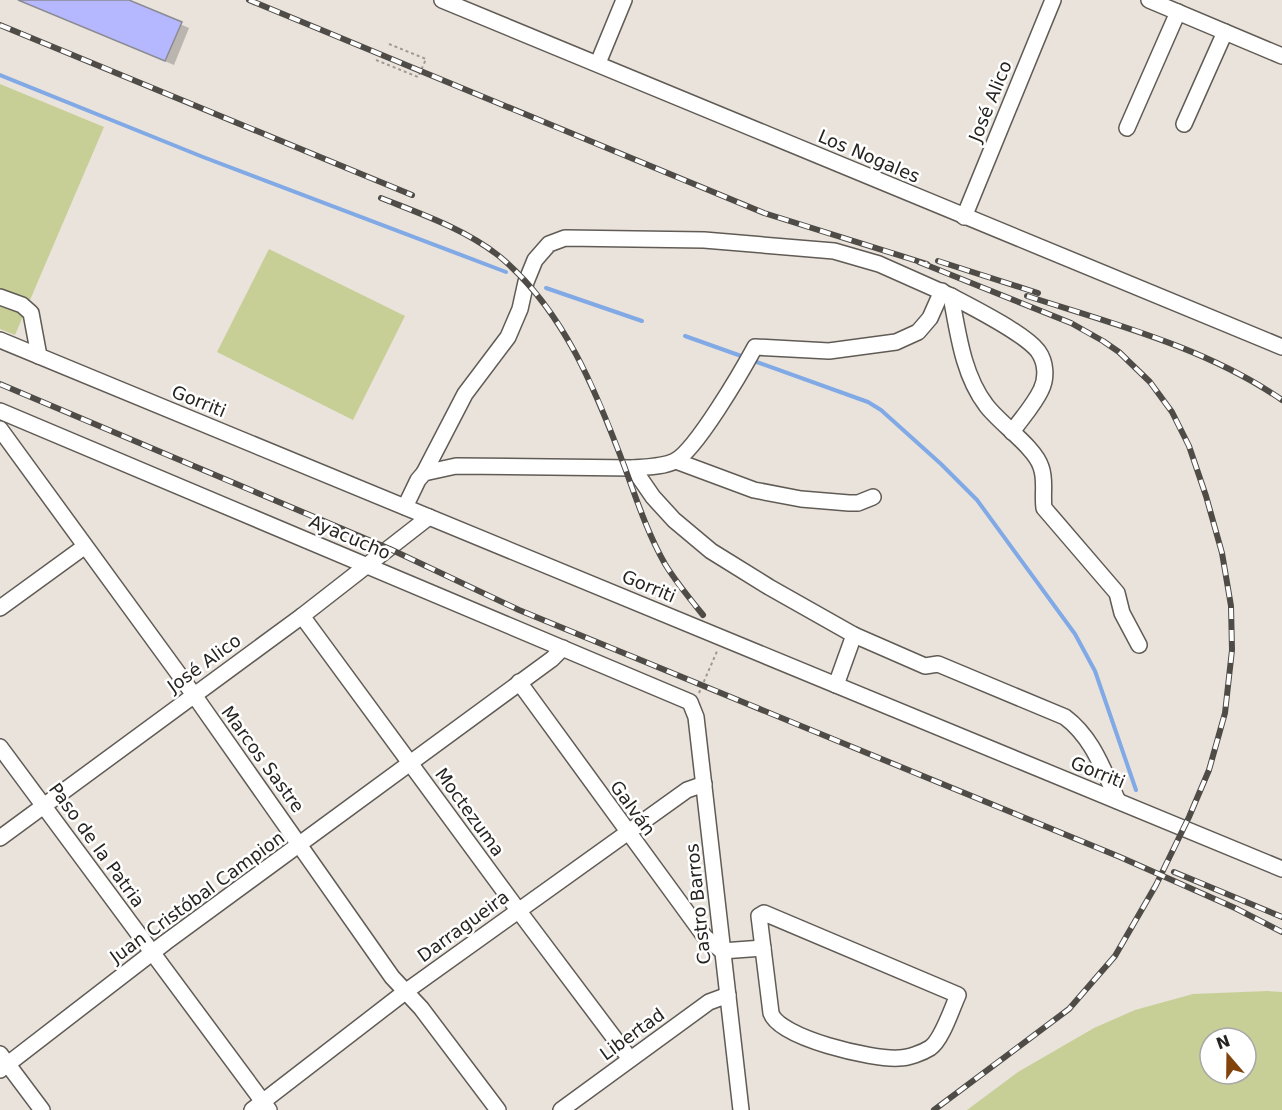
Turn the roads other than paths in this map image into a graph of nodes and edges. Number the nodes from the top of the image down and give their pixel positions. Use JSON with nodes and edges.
{"nodes":[{"id":1,"x":442,"y":0,"type":"edge"},
{"id":2,"x":624,"y":0,"type":"edge"},
{"id":3,"x":1053,"y":0,"type":"edge"},
{"id":4,"x":1149,"y":0,"type":"edge"},
{"id":5,"x":1178,"y":12,"type":"junction"},
{"id":6,"x":1225,"y":32,"type":"junction"},
{"id":7,"x":1282,"y":56,"type":"edge"},
{"id":8,"x":598,"y":63,"type":"junction"},
{"id":9,"x":1184,"y":124,"type":"dead end"},
{"id":10,"x":1127,"y":128,"type":"dead end"},
{"id":11,"x":964,"y":217,"type":"junction"},
{"id":12,"x":946,"y":293,"type":"junction"},
{"id":13,"x":0,"y":297,"type":"edge"},
{"id":14,"x":0,"y":340,"type":"edge"},
{"id":15,"x":1282,"y":347,"type":"edge"},
{"id":16,"x":39,"y":356,"type":"junction"},
{"id":17,"x":0,"y":411,"type":"edge"},
{"id":18,"x":0,"y":429,"type":"edge"},
{"id":19,"x":1012,"y":432,"type":"junction"},
{"id":20,"x":676,"y":461,"type":"junction"},
{"id":21,"x":633,"y":468,"type":"junction"},
{"id":22,"x":424,"y":473,"type":"junction"},
{"id":23,"x":873,"y":497,"type":"dead end"},
{"id":24,"x":405,"y":507,"type":"junction"},
{"id":25,"x":429,"y":516,"type":"junction"},
{"id":26,"x":84,"y":547,"type":"junction"},
{"id":27,"x":367,"y":566,"type":"junction"},
{"id":28,"x":0,"y":608,"type":"edge"},
{"id":29,"x":302,"y":616,"type":"junction"},
{"id":30,"x":854,"y":635,"type":"junction"},
{"id":31,"x":1139,"y":645,"type":"dead end"},
{"id":32,"x":563,"y":648,"type":"junction"},
{"id":33,"x":519,"y":682,"type":"junction"},
{"id":34,"x":836,"y":685,"type":"junction"},
{"id":35,"x":194,"y":695,"type":"junction"},
{"id":36,"x":689,"y":703,"type":"joint"},
{"id":37,"x":0,"y":747,"type":"edge"},
{"id":38,"x":410,"y":763,"type":"junction"},
{"id":39,"x":704,"y":784,"type":"junction"},
{"id":40,"x":1118,"y":801,"type":"junction"},
{"id":41,"x":44,"y":806,"type":"junction"},
{"id":42,"x":627,"y":832,"type":"junction"},
{"id":43,"x":0,"y":838,"type":"edge"},
{"id":44,"x":301,"y":844,"type":"junction"},
{"id":45,"x":1282,"y":869,"type":"edge"},
{"id":46,"x":518,"y":910,"type":"junction"},
{"id":47,"x":764,"y":948,"type":"junction"},
{"id":48,"x":722,"y":951,"type":"junction"},
{"id":49,"x":152,"y":953,"type":"junction"},
{"id":50,"x":405,"y":992,"type":"junction"},
{"id":51,"x":728,"y":995,"type":"junction"},
{"id":52,"x":630,"y":1059,"type":"junction"},
{"id":53,"x":3,"y":1063,"type":"edge"},
{"id":54,"x":261,"y":1107,"type":"edge"},
{"id":55,"x":42,"y":1110,"type":"edge"},
{"id":56,"x":498,"y":1110,"type":"edge"},
{"id":57,"x":561,"y":1110,"type":"edge"},
{"id":58,"x":741,"y":1110,"type":"edge"}],
"edges":[{"from":1,"to":8,"type":"street","name":"Los Nogales"},
{"from":2,"to":8,"type":"street"},
{"from":3,"to":11,"type":"street","name":"José Alico"},
{"from":4,"to":5,"type":"street"},
{"from":5,"to":6,"type":"street"},
{"from":5,"to":10,"type":"street"},
{"from":6,"to":7,"type":"street"},
{"from":6,"to":9,"type":"street"},
{"from":8,"to":11,"type":"street","name":"Los Nogales"},
{"from":11,"to":15,"type":"street","name":"Los Nogales"},
{"from":12,"to":19,"type":"street"},
{"from":12,"to":19,"type":"street"},
{"from":12,"to":20,"type":"street"},
{"from":12,"to":22,"type":"street"},
{"from":13,"to":16,"type":"street"},
{"from":14,"to":16,"type":"street","name":"Gorriti"},
{"from":16,"to":24,"type":"street","name":"Gorriti"},
{"from":17,"to":27,"type":"street","name":"Ayacucho"},
{"from":18,"to":26,"type":"street","name":"Marcos Sastre"},
{"from":19,"to":31,"type":"street"},
{"from":20,"to":21,"type":"street"},
{"from":20,"to":23,"type":"street"},
{"from":21,"to":22,"type":"street"},
{"from":21,"to":30,"type":"street"},
{"from":22,"to":24,"type":"street"},
{"from":24,"to":25,"type":"street","name":"Gorriti"},
{"from":25,"to":27,"type":"street","name":"José Alico"},
{"from":25,"to":34,"type":"street","name":"Gorriti"},
{"from":26,"to":28,"type":"street"},
{"from":26,"to":35,"type":"street","name":"Marcos Sastre"},
{"from":27,"to":29,"type":"street","name":"José Alico"},
{"from":27,"to":32,"type":"street","name":"Ayacucho"},
{"from":29,"to":35,"type":"street","name":"José Alico"},
{"from":29,"to":38,"type":"street","name":"Moctezuma"},
{"from":30,"to":34,"type":"street"},
{"from":30,"to":40,"type":"street"},
{"from":32,"to":33,"type":"street","name":"Juan Cristóbal Campion"},
{"from":32,"to":36,"type":"street","name":"Ayacucho"},
{"from":33,"to":38,"type":"street","name":"Juan Cristóbal Campion"},
{"from":33,"to":42,"type":"street","name":"Galván"},
{"from":34,"to":40,"type":"street","name":"Gorriti"},
{"from":35,"to":41,"type":"street","name":"José Alico"},
{"from":35,"to":44,"type":"street","name":"Marcos Sastre"},
{"from":36,"to":39,"type":"street","name":"Castro Barros"},
{"from":37,"to":41,"type":"street","name":"Paso de la Patria"},
{"from":38,"to":44,"type":"street","name":"Juan Cristóbal Campion"},
{"from":38,"to":46,"type":"street","name":"Moctezuma"},
{"from":39,"to":42,"type":"street","name":"Darragueira"},
{"from":39,"to":48,"type":"street","name":"Castro Barros"},
{"from":40,"to":45,"type":"street","name":"Gorriti"},
{"from":41,"to":43,"type":"street","name":"José Alico"},
{"from":41,"to":49,"type":"street","name":"Paso de la Patria"},
{"from":42,"to":46,"type":"street","name":"Darragueira"},
{"from":42,"to":48,"type":"street","name":"Galván"},
{"from":44,"to":49,"type":"street","name":"Juan Cristóbal Campion"},
{"from":44,"to":50,"type":"street","name":"Marcos Sastre"},
{"from":46,"to":50,"type":"street","name":"Darragueira"},
{"from":46,"to":52,"type":"street","name":"Moctezuma"},
{"from":47,"to":47,"type":"street"},
{"from":47,"to":48,"type":"street"},
{"from":48,"to":51,"type":"street","name":"Castro Barros"},
{"from":49,"to":53,"type":"street","name":"Juan Cristóbal Campion"},
{"from":49,"to":54,"type":"street","name":"Paso de la Patria"},
{"from":50,"to":54,"type":"street","name":"Darragueira"},
{"from":50,"to":56,"type":"street","name":"Marcos Sastre"},
{"from":51,"to":52,"type":"street","name":"Libertad"},
{"from":51,"to":58,"type":"street","name":"Castro Barros"},
{"from":52,"to":57,"type":"street","name":"Libertad"},
{"from":53,"to":55,"type":"street"}]}
